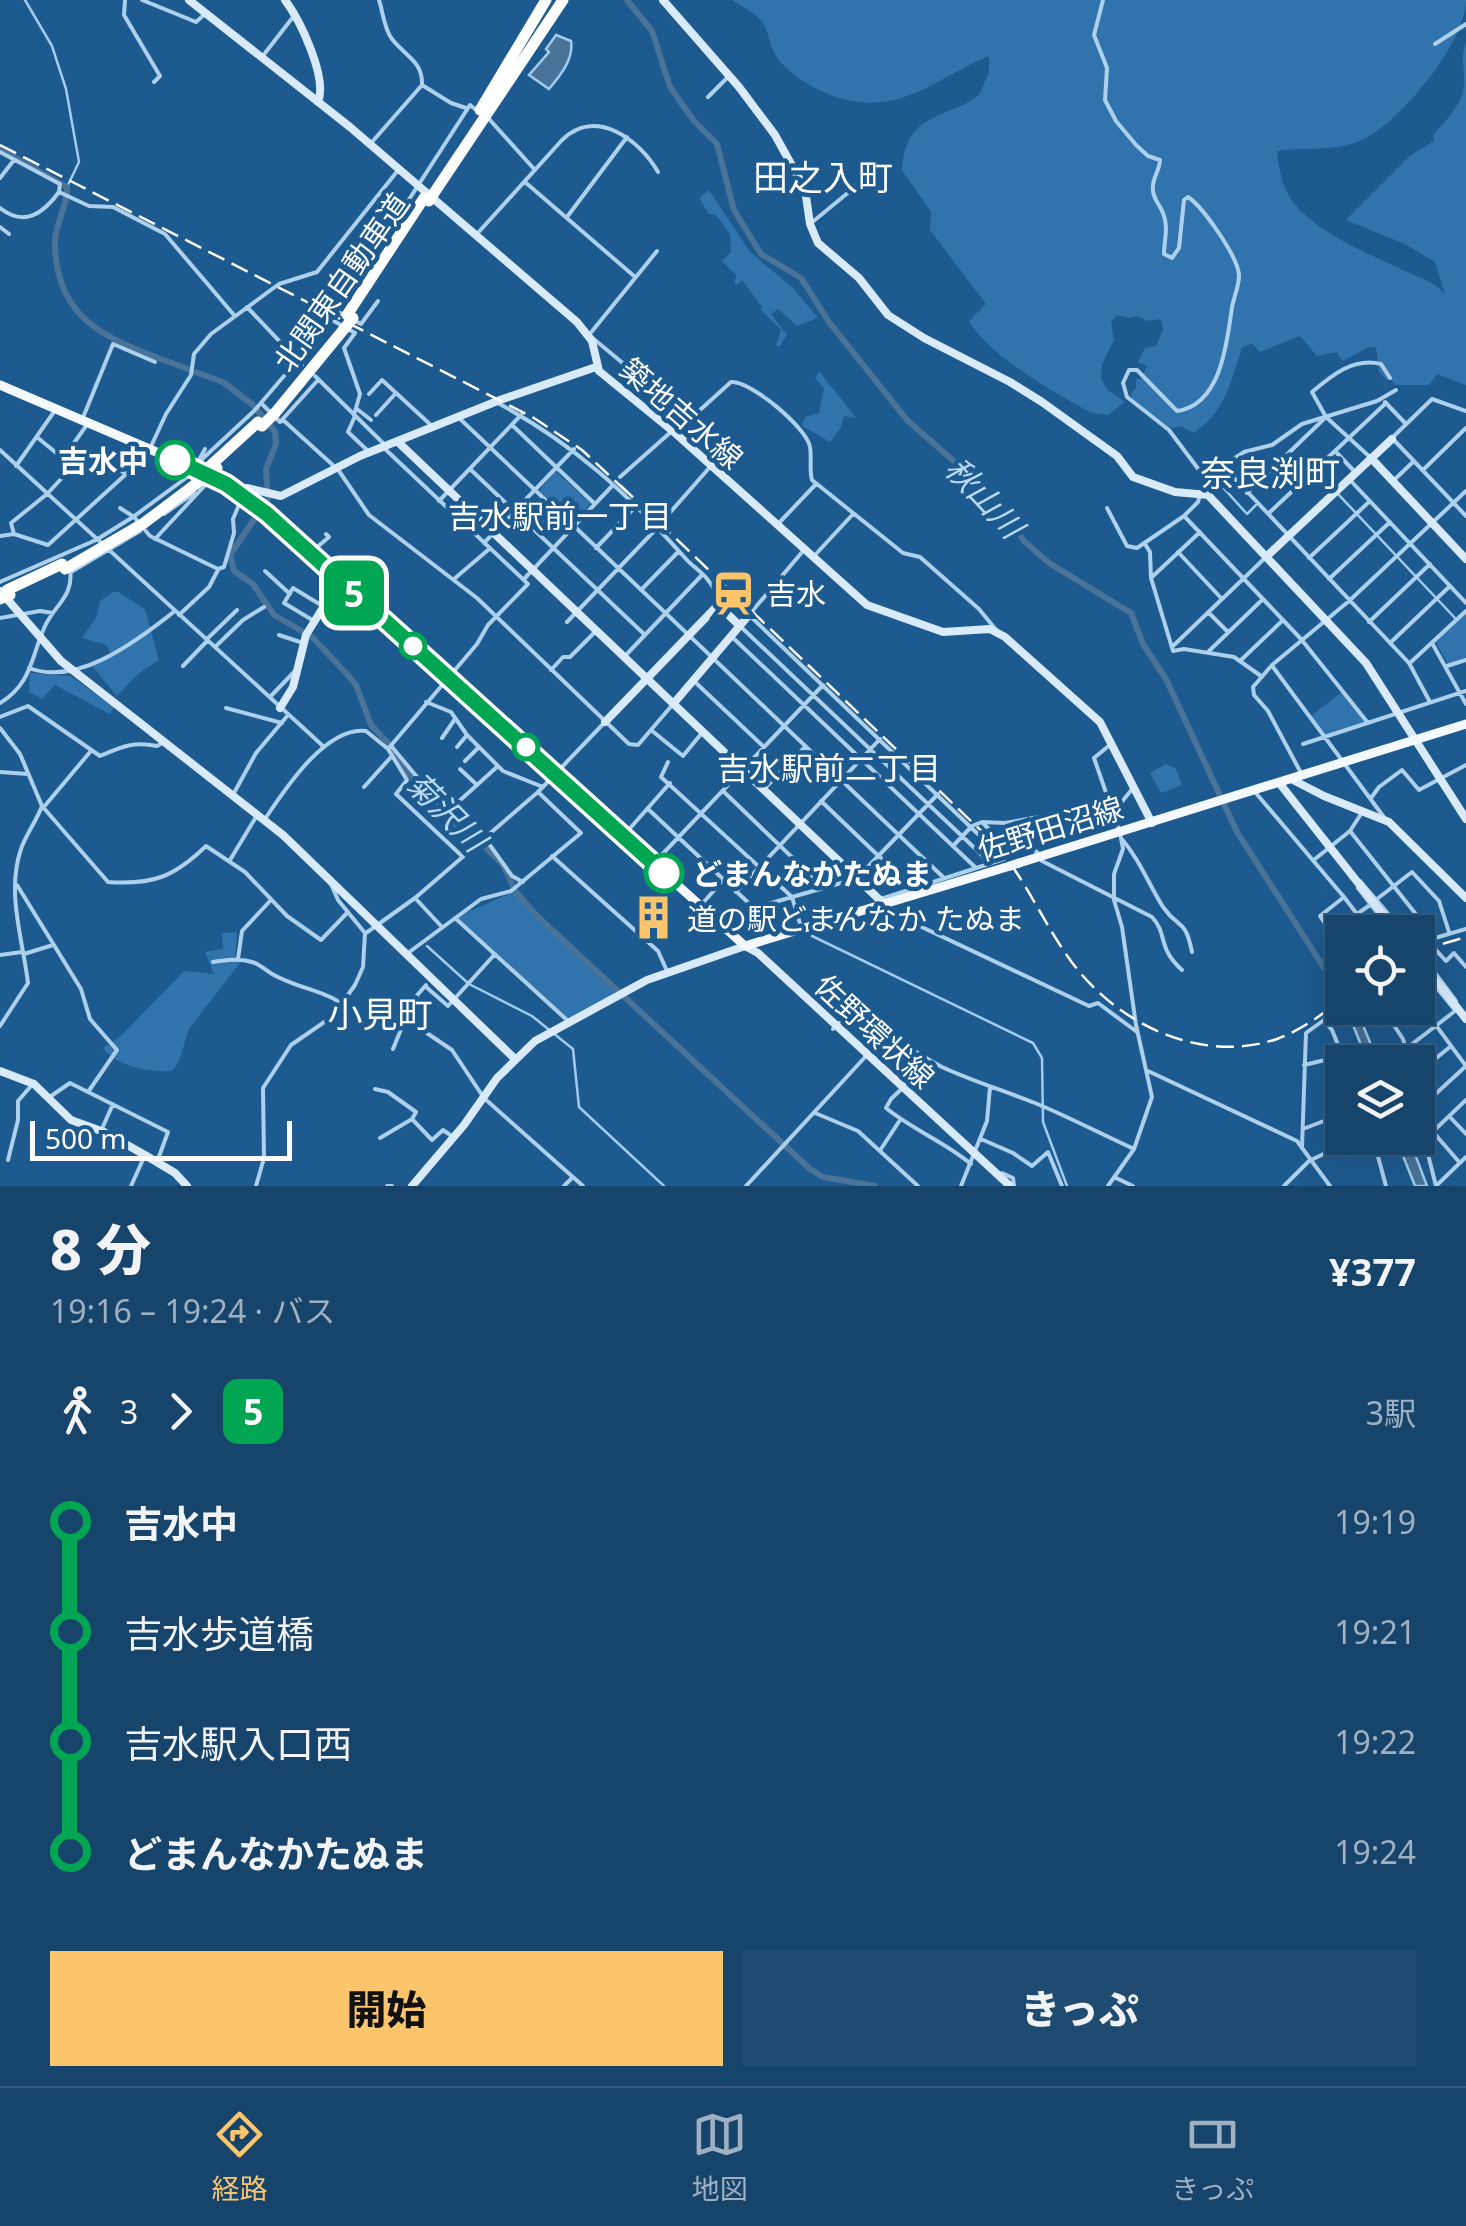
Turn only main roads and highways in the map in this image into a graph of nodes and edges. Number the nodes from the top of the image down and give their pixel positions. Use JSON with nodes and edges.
{"nodes":[{"id":1,"x":546,"y":0,"type":"edge"},
{"id":2,"x":564,"y":0,"type":"edge"},
{"id":3,"x":427,"y":194,"type":"junction"},
{"id":4,"x":0,"y":385,"type":"edge"},
{"id":5,"x":207,"y":468,"type":"junction"},
{"id":6,"x":3,"y":592,"type":"edge"},
{"id":7,"x":1466,"y":724,"type":"edge"}],
"edges":[{"from":1,"to":3,"type":"highway","name":"北関東自動車道"},
{"from":2,"to":3,"type":"highway","name":"北関東自動車道"},
{"from":3,"to":5,"type":"highway","name":"北関東自動車道","bridge":true},
{"from":4,"to":5,"type":"main road"},
{"from":5,"to":6,"type":"highway","name":"北関東自動車道","bridge":true},
{"from":5,"to":7,"type":"main road","name":"佐野田沼線"}]}
